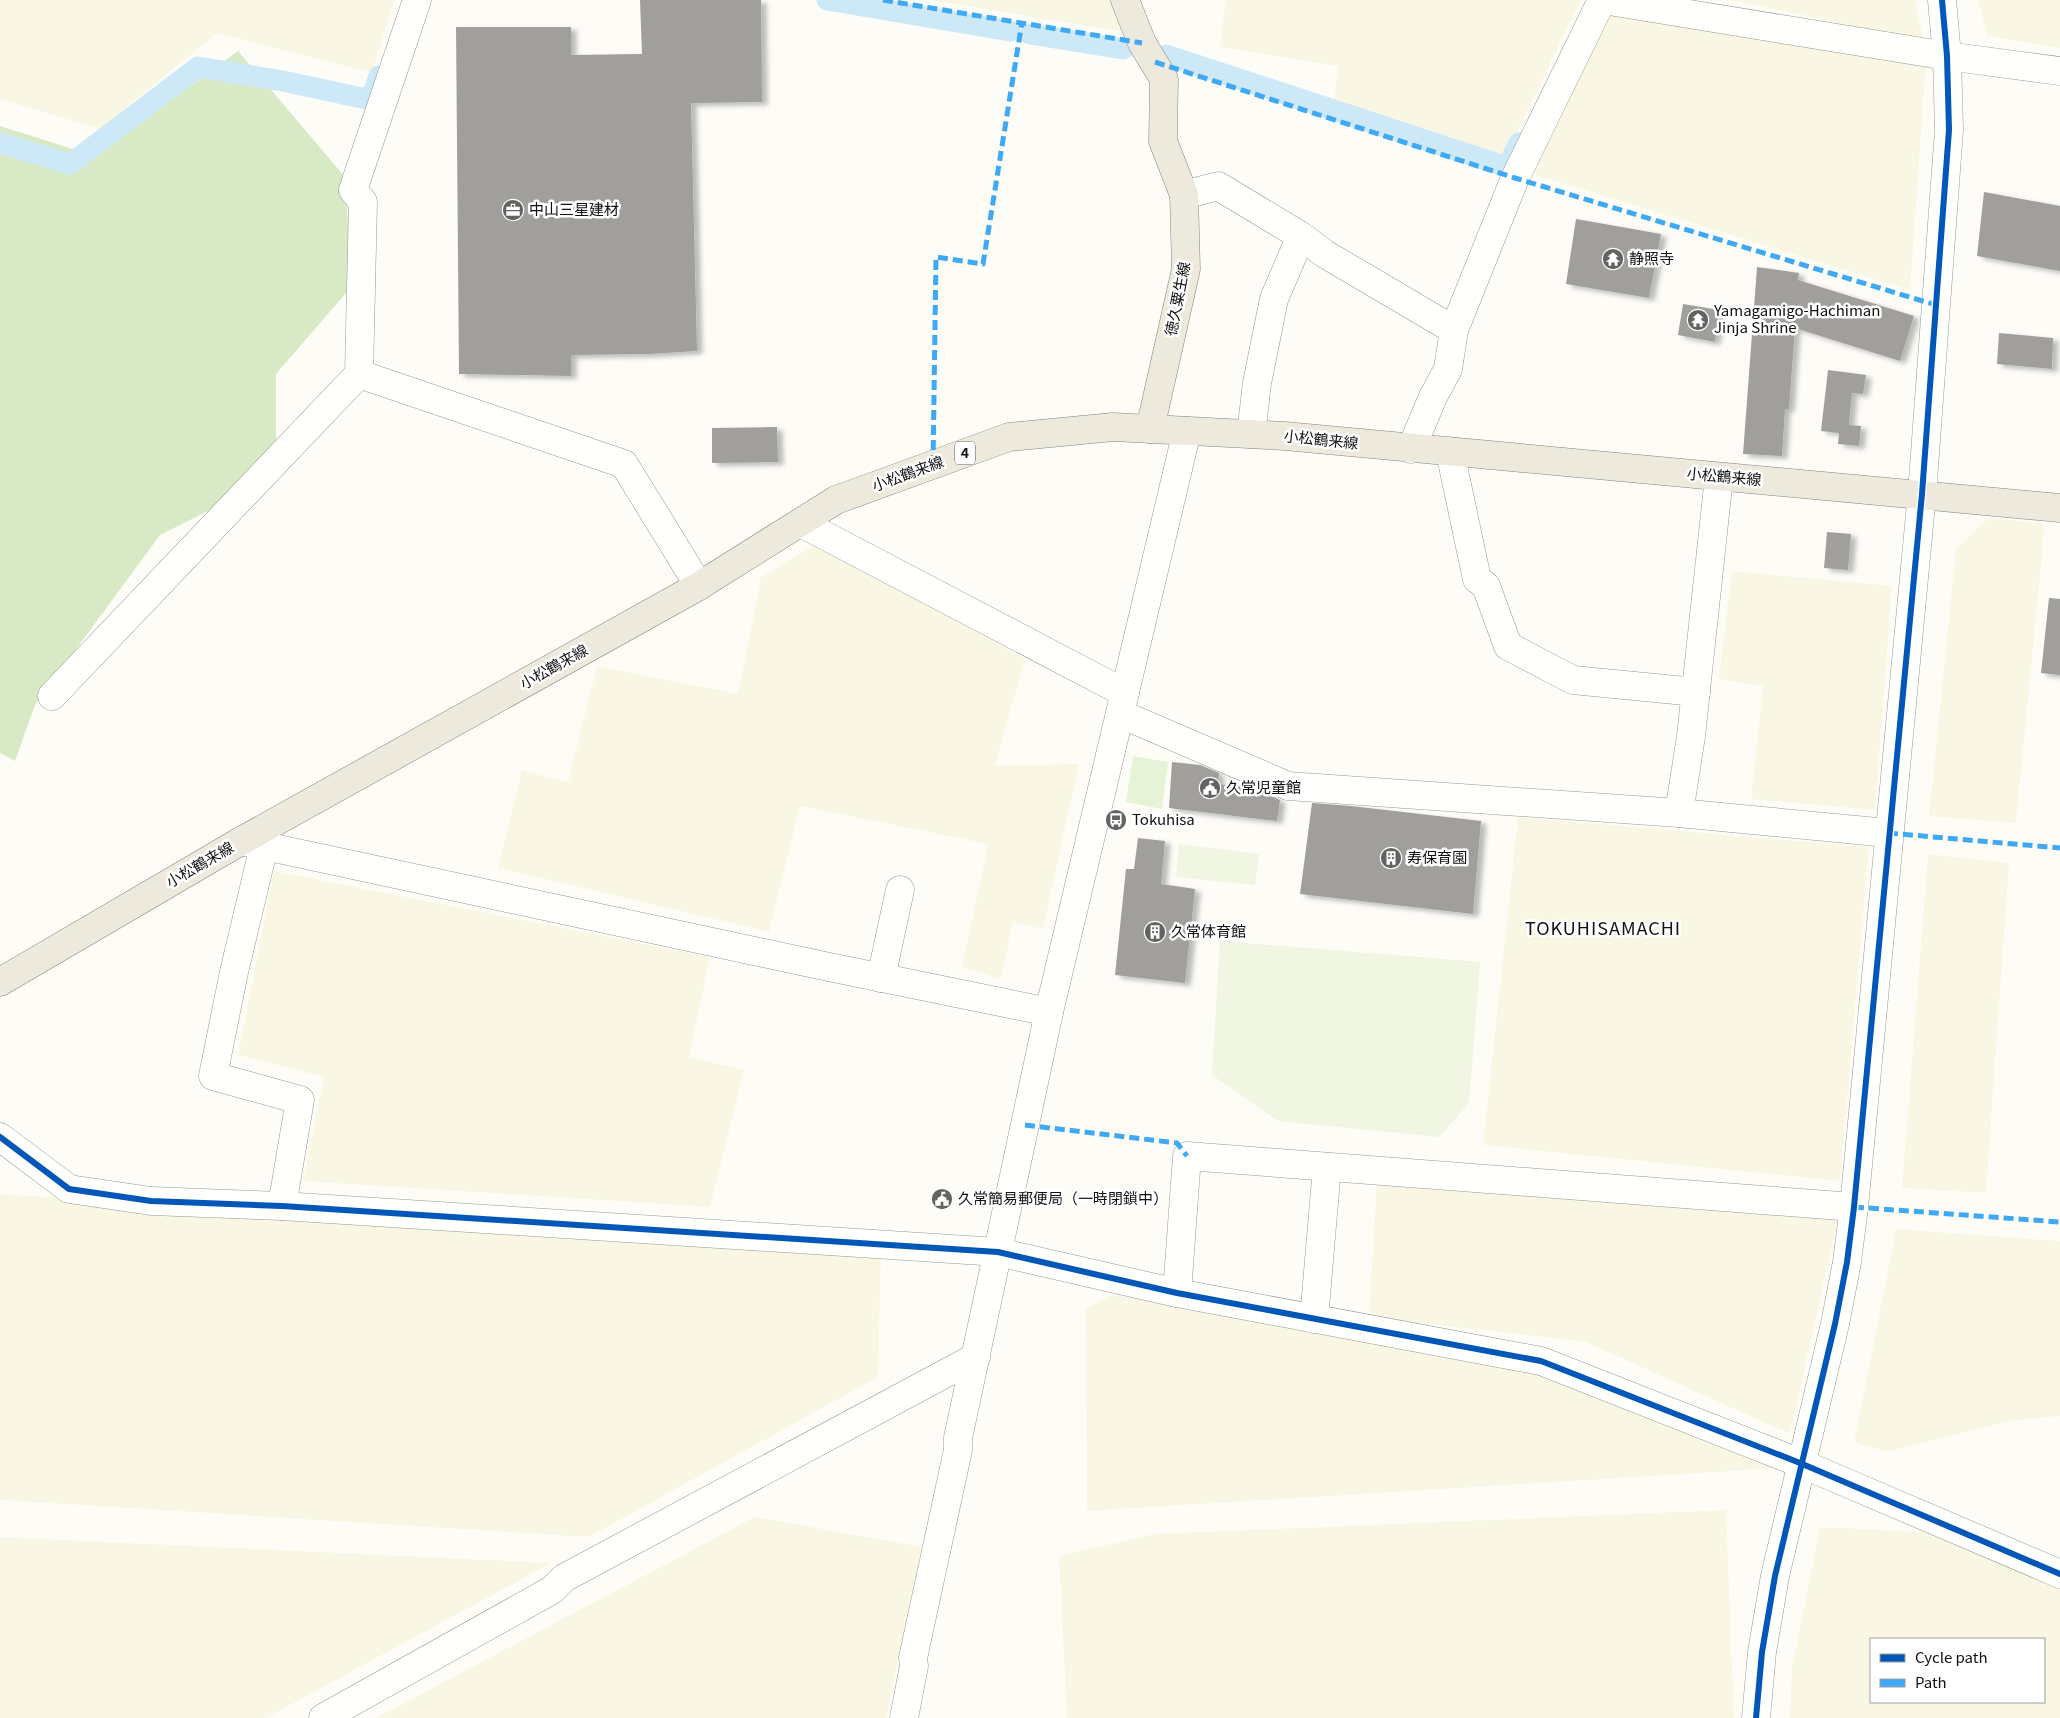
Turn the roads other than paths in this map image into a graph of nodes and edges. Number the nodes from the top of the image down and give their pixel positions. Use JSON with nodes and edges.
{"nodes":[{"id":1,"x":417,"y":0,"type":"edge"},
{"id":2,"x":1125,"y":0,"type":"edge"},
{"id":3,"x":1602,"y":0,"type":"edge"},
{"id":4,"x":1942,"y":0,"type":"edge"},
{"id":5,"x":1947,"y":56,"type":"junction"},
{"id":6,"x":2060,"y":72,"type":"edge"},
{"id":7,"x":1184,"y":195,"type":"junction"},
{"id":8,"x":1301,"y":236,"type":"junction"},
{"id":9,"x":1454,"y":330,"type":"junction"},
{"id":10,"x":359,"y":374,"type":"junction"},
{"id":11,"x":1150,"y":429,"type":"junction"},
{"id":12,"x":1187,"y":431,"type":"junction"},
{"id":13,"x":1251,"y":434,"type":"junction"},
{"id":14,"x":1411,"y":449,"type":"junction"},
{"id":15,"x":1450,"y":452,"type":"junction"},
{"id":16,"x":1719,"y":476,"type":"junction"},
{"id":17,"x":1922,"y":494,"type":"junction"},
{"id":18,"x":2060,"y":508,"type":"edge"},
{"id":19,"x":802,"y":522,"type":"junction"},
{"id":20,"x":699,"y":586,"type":"junction"},
{"id":21,"x":1696,"y":692,"type":"junction"},
{"id":22,"x":52,"y":696,"type":"dead end"},
{"id":23,"x":1123,"y":703,"type":"junction"},
{"id":24,"x":1679,"y":813,"type":"junction"},
{"id":25,"x":1888,"y":833,"type":"junction"},
{"id":26,"x":252,"y":843,"type":"junction"},
{"id":27,"x":900,"y":890,"type":"dead end"},
{"id":28,"x":881,"y":978,"type":"junction"},
{"id":29,"x":0,"y":982,"type":"edge"},
{"id":30,"x":1049,"y":1012,"type":"junction"},
{"id":31,"x":0,"y":1137,"type":"edge"},
{"id":32,"x":1327,"y":1167,"type":"junction"},
{"id":33,"x":282,"y":1206,"type":"junction"},
{"id":34,"x":1854,"y":1207,"type":"junction"},
{"id":35,"x":998,"y":1252,"type":"junction"},
{"id":36,"x":1177,"y":1293,"type":"junction"},
{"id":37,"x":1314,"y":1319,"type":"junction"},
{"id":38,"x":976,"y":1357,"type":"junction"},
{"id":39,"x":1800,"y":1462,"type":"junction"},
{"id":40,"x":2060,"y":1574,"type":"edge"},
{"id":41,"x":322,"y":1718,"type":"edge"},
{"id":42,"x":904,"y":1718,"type":"edge"},
{"id":43,"x":1756,"y":1718,"type":"edge"}],
"edges":[{"from":1,"to":10,"type":"street"},
{"from":2,"to":7,"type":"main road","name":"徳久粟生線"},
{"from":3,"to":5,"type":"street"},
{"from":3,"to":9,"type":"street"},
{"from":4,"to":5,"type":"street"},
{"from":5,"to":6,"type":"street"},
{"from":5,"to":17,"type":"street"},
{"from":7,"to":8,"type":"street"},
{"from":7,"to":11,"type":"main road","name":"徳久粟生線"},
{"from":8,"to":9,"type":"street"},
{"from":8,"to":13,"type":"street"},
{"from":9,"to":14,"type":"street"},
{"from":10,"to":20,"type":"street"},
{"from":10,"to":22,"type":"street"},
{"from":11,"to":12,"type":"main road","name":"小松鶴来線","number":"4"},
{"from":11,"to":19,"type":"main road","name":"小松鶴来線","number":"4"},
{"from":12,"to":13,"type":"main road","name":"小松鶴来線","number":"4"},
{"from":12,"to":23,"type":"street"},
{"from":13,"to":14,"type":"main road","name":"小松鶴来線","number":"4"},
{"from":14,"to":15,"type":"main road","name":"小松鶴来線","number":"4"},
{"from":15,"to":16,"type":"main road","name":"小松鶴来線","number":"4"},
{"from":15,"to":21,"type":"street"},
{"from":16,"to":17,"type":"main road","name":"小松鶴来線","number":"4"},
{"from":16,"to":21,"type":"street"},
{"from":17,"to":18,"type":"main road","name":"小松鶴来線","number":"4"},
{"from":17,"to":25,"type":"street"},
{"from":19,"to":20,"type":"main road","name":"小松鶴来線","number":"4"},
{"from":19,"to":23,"type":"street"},
{"from":20,"to":26,"type":"main road","name":"小松鶴来線","number":"4"},
{"from":21,"to":24,"type":"street"},
{"from":23,"to":24,"type":"street"},
{"from":23,"to":30,"type":"street"},
{"from":24,"to":25,"type":"street"},
{"from":25,"to":34,"type":"street"},
{"from":26,"to":28,"type":"street"},
{"from":26,"to":29,"type":"main road","name":"小松鶴来線","number":"4"},
{"from":26,"to":33,"type":"street"},
{"from":27,"to":28,"type":"street"},
{"from":28,"to":30,"type":"street"},
{"from":30,"to":35,"type":"street"},
{"from":31,"to":33,"type":"street"},
{"from":32,"to":34,"type":"street"},
{"from":32,"to":36,"type":"street"},
{"from":32,"to":37,"type":"street"},
{"from":33,"to":35,"type":"street"},
{"from":34,"to":39,"type":"street"},
{"from":35,"to":36,"type":"street"},
{"from":35,"to":38,"type":"street"},
{"from":36,"to":37,"type":"street"},
{"from":37,"to":39,"type":"street"},
{"from":38,"to":41,"type":"street"},
{"from":38,"to":42,"type":"street"},
{"from":39,"to":40,"type":"street"},
{"from":39,"to":43,"type":"street"}]}
